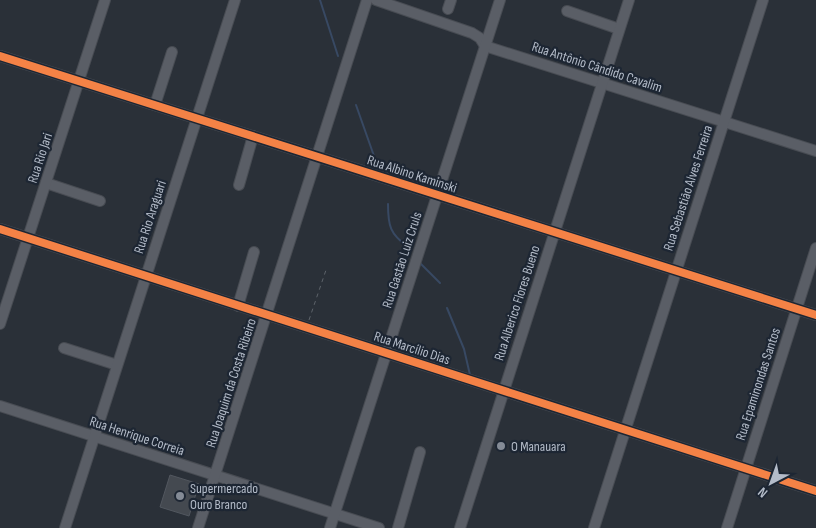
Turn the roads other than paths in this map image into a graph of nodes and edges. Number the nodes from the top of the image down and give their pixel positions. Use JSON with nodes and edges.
{"nodes":[{"id":1,"x":105,"y":0,"type":"edge"},
{"id":2,"x":234,"y":0,"type":"edge"},
{"id":3,"x":367,"y":0,"type":"edge"},
{"id":4,"x":376,"y":0,"type":"edge"},
{"id":5,"x":500,"y":0,"type":"edge"},
{"id":6,"x":628,"y":0,"type":"edge"},
{"id":7,"x":763,"y":0,"type":"edge"},
{"id":8,"x":567,"y":11,"type":"dead end"},
{"id":9,"x":619,"y":29,"type":"junction"},
{"id":10,"x":485,"y":46,"type":"junction"},
{"id":11,"x":172,"y":52,"type":"dead end"},
{"id":12,"x":0,"y":56,"type":"edge"},
{"id":13,"x":79,"y":81,"type":"junction"},
{"id":14,"x":602,"y":83,"type":"junction"},
{"id":15,"x":155,"y":105,"type":"junction"},
{"id":16,"x":197,"y":118,"type":"junction"},
{"id":17,"x":724,"y":122,"type":"junction"},
{"id":18,"x":253,"y":136,"type":"junction"},
{"id":19,"x":816,"y":151,"type":"edge"},
{"id":20,"x":318,"y":157,"type":"junction"},
{"id":21,"x":46,"y":183,"type":"junction"},
{"id":22,"x":239,"y":185,"type":"dead end"},
{"id":23,"x":437,"y":195,"type":"junction"},
{"id":24,"x":100,"y":201,"type":"dead end"},
{"id":25,"x":0,"y":229,"type":"edge"},
{"id":26,"x":554,"y":232,"type":"junction"},
{"id":27,"x":28,"y":238,"type":"junction"},
{"id":28,"x":816,"y":248,"type":"edge"},
{"id":29,"x":254,"y":252,"type":"dead end"},
{"id":30,"x":676,"y":271,"type":"junction"},
{"id":31,"x":146,"y":276,"type":"junction"},
{"id":32,"x":238,"y":306,"type":"junction"},
{"id":33,"x":797,"y":309,"type":"junction"},
{"id":34,"x":266,"y":315,"type":"junction"},
{"id":35,"x":816,"y":315,"type":"edge"},
{"id":36,"x":0,"y":324,"type":"edge"},
{"id":37,"x":64,"y":348,"type":"dead end"},
{"id":38,"x":386,"y":353,"type":"junction"},
{"id":39,"x":117,"y":365,"type":"junction"},
{"id":40,"x":504,"y":391,"type":"junction"},
{"id":41,"x":0,"y":406,"type":"edge"},
{"id":42,"x":625,"y":430,"type":"junction"},
{"id":43,"x":94,"y":436,"type":"junction"},
{"id":44,"x":420,"y":452,"type":"dead end"},
{"id":45,"x":746,"y":468,"type":"junction"},
{"id":46,"x":215,"y":475,"type":"junction"},
{"id":47,"x":816,"y":491,"type":"edge"},
{"id":48,"x":334,"y":514,"type":"junction"},
{"id":49,"x":65,"y":528,"type":"edge"},
{"id":50,"x":198,"y":528,"type":"edge"},
{"id":51,"x":330,"y":528,"type":"edge"},
{"id":52,"x":379,"y":528,"type":"edge"},
{"id":53,"x":398,"y":528,"type":"edge"},
{"id":54,"x":460,"y":528,"type":"edge"},
{"id":55,"x":594,"y":528,"type":"edge"},
{"id":56,"x":727,"y":528,"type":"edge"}],
"edges":[{"from":1,"to":13,"type":"street","name":"Rua Rio Jari"},
{"from":2,"to":16,"type":"street","name":"Rua Rio Araguari"},
{"from":3,"to":20,"type":"street","name":"Rua Joaquim da Costa Ribeiro"},
{"from":4,"to":10,"type":"street","name":"Rua Antônio Cândido Cavalim"},
{"from":5,"to":10,"type":"street","name":"Rua Gastão Luiz Cruls"},
{"from":6,"to":9,"type":"street","name":"Rua Alberico Flores Bueno"},
{"from":7,"to":17,"type":"street","name":"Rua Sebastião Alves Ferreira"},
{"from":8,"to":9,"type":"street"},
{"from":9,"to":14,"type":"street","name":"Rua Alberico Flores Bueno"},
{"from":10,"to":14,"type":"street","name":"Rua Antônio Cândido Cavalim"},
{"from":10,"to":23,"type":"street","name":"Rua Gastão Luiz Cruls"},
{"from":11,"to":15,"type":"street"},
{"from":12,"to":13,"type":"street","name":"Rua Albino Kaminski"},
{"from":13,"to":15,"type":"street","name":"Rua Albino Kaminski"},
{"from":13,"to":21,"type":"street","name":"Rua Rio Jari"},
{"from":14,"to":17,"type":"street","name":"Rua Antônio Cândido Cavalim"},
{"from":14,"to":26,"type":"street","name":"Rua Alberico Flores Bueno"},
{"from":15,"to":16,"type":"street","name":"Rua Albino Kaminski"},
{"from":16,"to":18,"type":"street","name":"Rua Albino Kaminski"},
{"from":16,"to":31,"type":"street","name":"Rua Rio Araguari"},
{"from":17,"to":19,"type":"street","name":"Rua Antônio Cândido Cavalim"},
{"from":17,"to":30,"type":"street","name":"Rua Sebastião Alves Ferreira"},
{"from":18,"to":20,"type":"street","name":"Rua Albino Kaminski"},
{"from":18,"to":22,"type":"street"},
{"from":20,"to":23,"type":"street","name":"Rua Albino Kaminski"},
{"from":20,"to":34,"type":"street","name":"Rua Joaquim da Costa Ribeiro"},
{"from":21,"to":24,"type":"street"},
{"from":21,"to":27,"type":"street","name":"Rua Rio Jari"},
{"from":23,"to":26,"type":"street","name":"Rua Albino Kaminski"},
{"from":23,"to":38,"type":"street","name":"Rua Gastão Luiz Cruls"},
{"from":25,"to":27,"type":"street","name":"Rua Marcílio Dias"},
{"from":26,"to":30,"type":"street","name":"Rua Albino Kaminski"},
{"from":26,"to":40,"type":"street","name":"Rua Alberico Flores Bueno"},
{"from":27,"to":31,"type":"street","name":"Rua Marcílio Dias"},
{"from":27,"to":36,"type":"street","name":"Rua Rio Jari"},
{"from":28,"to":33,"type":"street","name":"Rua Epaminondas Santos"},
{"from":29,"to":32,"type":"street"},
{"from":30,"to":33,"type":"street","name":"Rua Albino Kaminski"},
{"from":30,"to":42,"type":"street","name":"Rua Sebastião Alves Ferreira"},
{"from":31,"to":32,"type":"street","name":"Rua Marcílio Dias"},
{"from":31,"to":39,"type":"street","name":"Rua Rio Araguari"},
{"from":32,"to":34,"type":"street","name":"Rua Marcílio Dias"},
{"from":33,"to":35,"type":"street","name":"Rua Albino Kaminski"},
{"from":33,"to":45,"type":"street","name":"Rua Epaminondas Santos"},
{"from":34,"to":38,"type":"street","name":"Rua Marcílio Dias"},
{"from":34,"to":46,"type":"street","name":"Rua Joaquim da Costa Ribeiro"},
{"from":37,"to":39,"type":"street"},
{"from":38,"to":40,"type":"street","name":"Rua Marcílio Dias"},
{"from":38,"to":48,"type":"street","name":"Rua Gastão Luiz Cruls"},
{"from":39,"to":43,"type":"street","name":"Rua Rio Araguari"},
{"from":40,"to":42,"type":"street","name":"Rua Marcílio Dias"},
{"from":40,"to":54,"type":"street","name":"Rua Alberico Flores Bueno"},
{"from":41,"to":43,"type":"street","name":"Rua Henrique Correia"},
{"from":42,"to":45,"type":"street","name":"Rua Marcílio Dias"},
{"from":42,"to":55,"type":"street","name":"Rua Sebastião Alves Ferreira"},
{"from":43,"to":46,"type":"street","name":"Rua Henrique Correia"},
{"from":43,"to":49,"type":"street","name":"Rua Rio Araguari"},
{"from":44,"to":53,"type":"street"},
{"from":45,"to":47,"type":"street","name":"Rua Marcílio Dias"},
{"from":45,"to":56,"type":"street","name":"Rua Epaminondas Santos"},
{"from":46,"to":48,"type":"street","name":"Rua Henrique Correia"},
{"from":46,"to":50,"type":"street","name":"Rua Joaquim da Costa Ribeiro"},
{"from":48,"to":51,"type":"street","name":"Rua Gastão Luiz Cruls"},
{"from":48,"to":52,"type":"street","name":"Rua Henrique Correia"}]}
